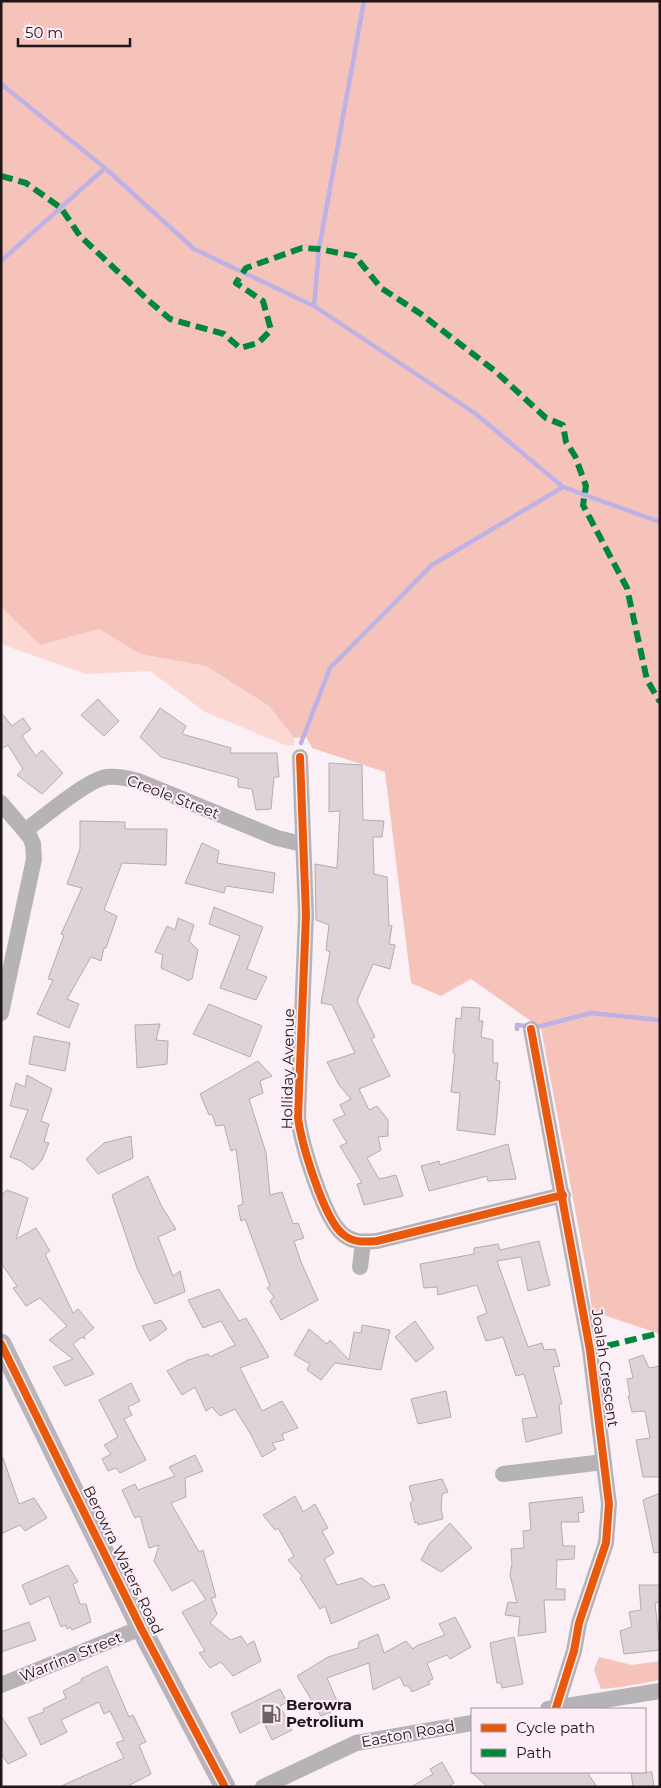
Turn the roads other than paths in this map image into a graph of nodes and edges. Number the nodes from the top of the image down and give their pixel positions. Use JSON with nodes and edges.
{"nodes":[{"id":1,"x":300,"y":757,"type":"dead end"},
{"id":2,"x":1,"y":803,"type":"edge"},
{"id":3,"x":26,"y":830,"type":"junction"},
{"id":4,"x":302,"y":844,"type":"junction"},
{"id":5,"x":1,"y":1013,"type":"edge"},
{"id":6,"x":531,"y":1029,"type":"dead end"},
{"id":7,"x":563,"y":1195,"type":"junction"},
{"id":8,"x":363,"y":1243,"type":"junction"},
{"id":9,"x":360,"y":1267,"type":"dead end"},
{"id":10,"x":1,"y":1344,"type":"edge"},
{"id":11,"x":604,"y":1462,"type":"junction"},
{"id":12,"x":503,"y":1474,"type":"dead end"},
{"id":13,"x":141,"y":1628,"type":"junction"},
{"id":14,"x":1,"y":1686,"type":"edge"},
{"id":15,"x":660,"y":1691,"type":"edge"},
{"id":16,"x":552,"y":1708,"type":"edge"},
{"id":17,"x":558,"y":1708,"type":"edge"},
{"id":18,"x":471,"y":1723,"type":"edge"},
{"id":19,"x":225,"y":1787,"type":"edge"},
{"id":20,"x":263,"y":1787,"type":"edge"}],
"edges":[{"from":1,"to":4,"type":"street","name":"Holliday Avenue"},
{"from":2,"to":3,"type":"street"},
{"from":3,"to":4,"type":"street","name":"Creole Street"},
{"from":3,"to":5,"type":"street"},
{"from":4,"to":8,"type":"street","name":"Holliday Avenue"},
{"from":6,"to":7,"type":"street","name":"Joalah Crescent"},
{"from":7,"to":8,"type":"street"},
{"from":7,"to":11,"type":"street","name":"Joalah Crescent"},
{"from":8,"to":9,"type":"street"},
{"from":10,"to":13,"type":"main road","name":"Berowra Waters Road"},
{"from":11,"to":12,"type":"street"},
{"from":11,"to":16,"type":"street","name":"Joalah Crescent"},
{"from":13,"to":14,"type":"street","name":"Warrina Street"},
{"from":13,"to":19,"type":"main road","name":"Berowra Waters Road"},
{"from":15,"to":17,"type":"street"},
{"from":18,"to":20,"type":"street","name":"Easton Road"}]}
